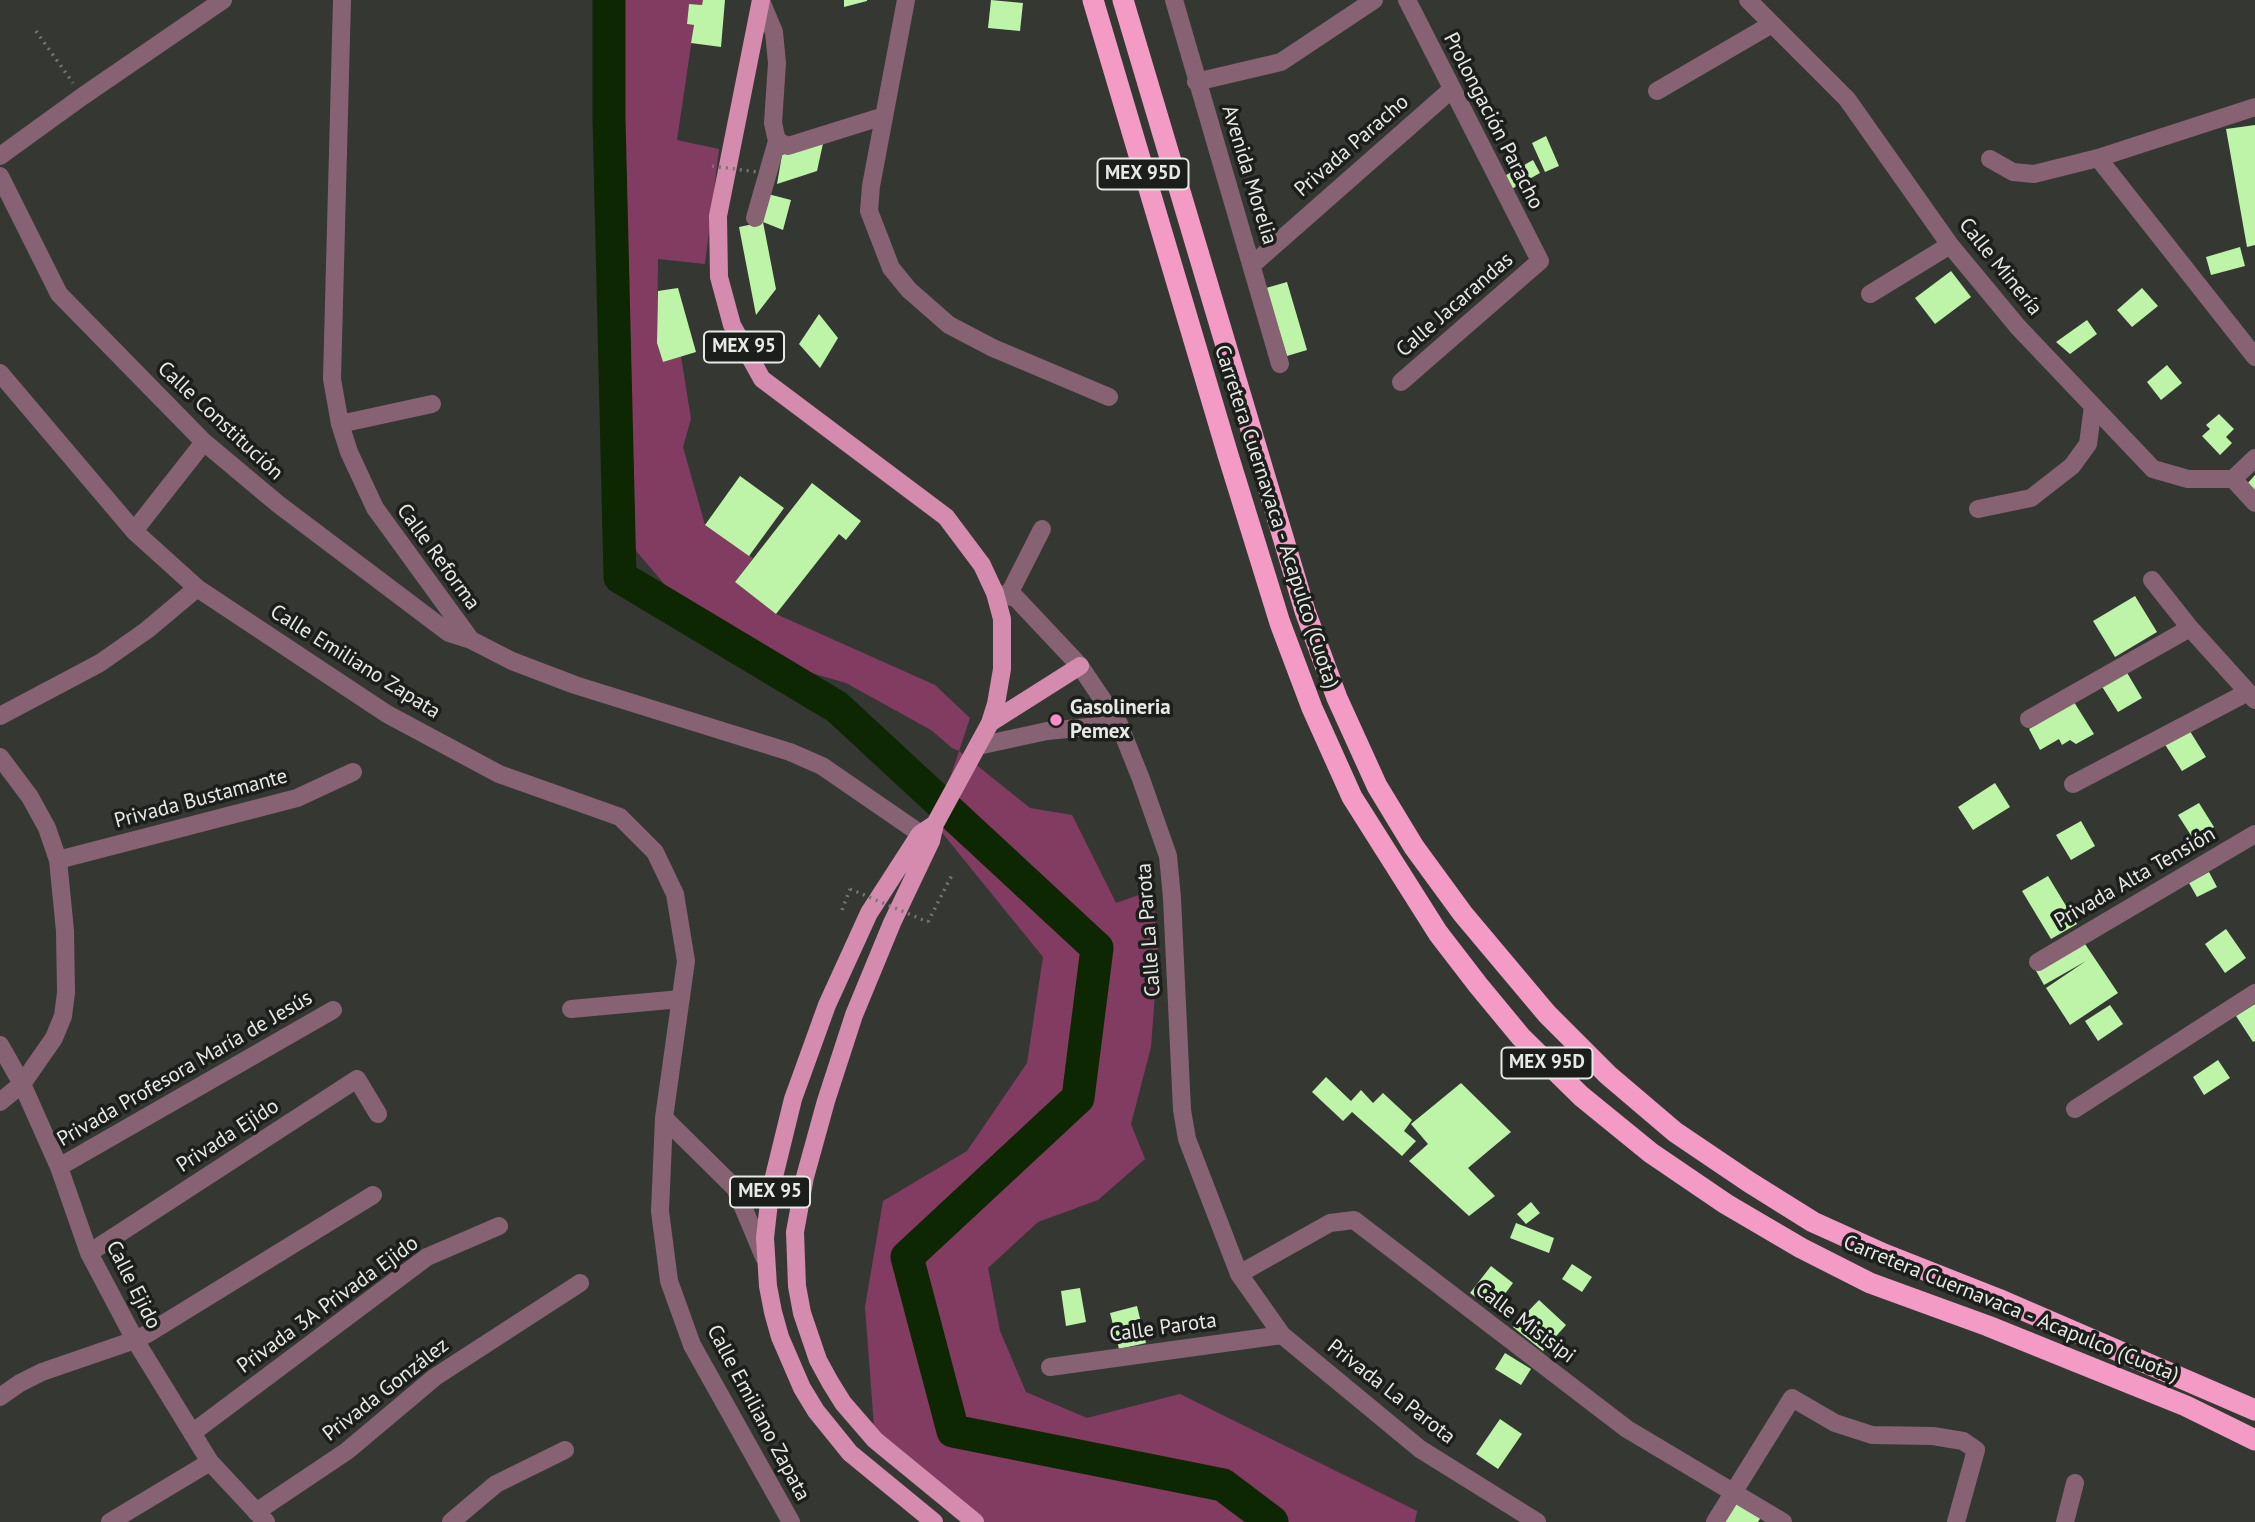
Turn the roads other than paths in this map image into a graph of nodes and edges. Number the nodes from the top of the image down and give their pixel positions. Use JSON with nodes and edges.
{"nodes":[{"id":1,"x":223,"y":0,"type":"edge"},
{"id":2,"x":342,"y":0,"type":"edge"},
{"id":3,"x":761,"y":0,"type":"edge"},
{"id":4,"x":906,"y":0,"type":"edge"},
{"id":5,"x":1093,"y":0,"type":"edge"},
{"id":6,"x":1123,"y":0,"type":"edge"},
{"id":7,"x":1174,"y":0,"type":"edge"},
{"id":8,"x":1374,"y":0,"type":"edge"},
{"id":9,"x":1407,"y":0,"type":"edge"},
{"id":10,"x":1748,"y":0,"type":"edge"},
{"id":11,"x":1772,"y":24,"type":"junction"},
{"id":12,"x":1196,"y":82,"type":"junction"},
{"id":13,"x":1451,"y":90,"type":"junction"},
{"id":14,"x":1657,"y":91,"type":"dead end"},
{"id":15,"x":2255,"y":107,"type":"edge"},
{"id":16,"x":884,"y":116,"type":"junction"},
{"id":17,"x":777,"y":141,"type":"junction"},
{"id":18,"x":0,"y":156,"type":"edge"},
{"id":19,"x":2098,"y":158,"type":"junction"},
{"id":20,"x":1990,"y":159,"type":"dead end"},
{"id":21,"x":0,"y":176,"type":"edge"},
{"id":22,"x":755,"y":218,"type":"dead end"},
{"id":23,"x":1950,"y":245,"type":"junction"},
{"id":24,"x":1540,"y":261,"type":"joint"},
{"id":25,"x":1252,"y":265,"type":"junction"},
{"id":26,"x":1871,"y":294,"type":"dead end"},
{"id":27,"x":2255,"y":357,"type":"edge"},
{"id":28,"x":1280,"y":364,"type":"dead end"},
{"id":29,"x":0,"y":373,"type":"edge"},
{"id":30,"x":1401,"y":382,"type":"dead end"},
{"id":31,"x":1109,"y":397,"type":"dead end"},
{"id":32,"x":432,"y":404,"type":"dead end"},
{"id":33,"x":2093,"y":406,"type":"junction"},
{"id":34,"x":340,"y":424,"type":"junction"},
{"id":35,"x":204,"y":442,"type":"junction"},
{"id":36,"x":2255,"y":458,"type":"edge"},
{"id":37,"x":2233,"y":479,"type":"junction"},
{"id":38,"x":2255,"y":503,"type":"edge"},
{"id":39,"x":1978,"y":509,"type":"dead end"},
{"id":40,"x":1042,"y":528,"type":"dead end"},
{"id":41,"x":134,"y":531,"type":"junction"},
{"id":42,"x":2152,"y":580,"type":"dead end"},
{"id":43,"x":197,"y":587,"type":"junction"},
{"id":44,"x":1001,"y":594,"type":"junction"},
{"id":45,"x":2190,"y":628,"type":"junction"},
{"id":46,"x":471,"y":640,"type":"junction"},
{"id":47,"x":1080,"y":666,"type":"junction"},
{"id":48,"x":2251,"y":696,"type":"edge"},
{"id":49,"x":0,"y":716,"type":"edge"},
{"id":50,"x":2029,"y":719,"type":"dead end"},
{"id":51,"x":990,"y":723,"type":"junction"},
{"id":52,"x":1119,"y":724,"type":"junction"},
{"id":53,"x":975,"y":752,"type":"junction"},
{"id":54,"x":0,"y":757,"type":"edge"},
{"id":55,"x":353,"y":772,"type":"dead end"},
{"id":56,"x":2073,"y":784,"type":"dead end"},
{"id":57,"x":932,"y":828,"type":"junction"},
{"id":58,"x":2255,"y":834,"type":"edge"},
{"id":59,"x":58,"y":860,"type":"junction"},
{"id":60,"x":2038,"y":962,"type":"dead end"},
{"id":61,"x":2255,"y":993,"type":"edge"},
{"id":62,"x":681,"y":999,"type":"junction"},
{"id":63,"x":571,"y":1009,"type":"dead end"},
{"id":64,"x":333,"y":1010,"type":"dead end"},
{"id":65,"x":0,"y":1045,"type":"edge"},
{"id":66,"x":22,"y":1084,"type":"junction"},
{"id":67,"x":0,"y":1102,"type":"edge"},
{"id":68,"x":2075,"y":1109,"type":"dead end"},
{"id":69,"x":378,"y":1114,"type":"dead end"},
{"id":70,"x":664,"y":1118,"type":"junction"},
{"id":71,"x":59,"y":1167,"type":"junction"},
{"id":72,"x":373,"y":1195,"type":"dead end"},
{"id":73,"x":499,"y":1226,"type":"dead end"},
{"id":74,"x":89,"y":1253,"type":"junction"},
{"id":75,"x":765,"y":1260,"type":"junction"},
{"id":76,"x":1239,"y":1274,"type":"junction"},
{"id":77,"x":580,"y":1283,"type":"dead end"},
{"id":78,"x":1282,"y":1335,"type":"junction"},
{"id":79,"x":135,"y":1340,"type":"junction"},
{"id":80,"x":1050,"y":1367,"type":"dead end"},
{"id":81,"x":0,"y":1397,"type":"edge"},
{"id":82,"x":2255,"y":1410,"type":"edge"},
{"id":83,"x":192,"y":1433,"type":"junction"},
{"id":84,"x":2255,"y":1440,"type":"edge"},
{"id":85,"x":565,"y":1450,"type":"dead end"},
{"id":86,"x":210,"y":1462,"type":"junction"},
{"id":87,"x":2076,"y":1483,"type":"dead end"},
{"id":88,"x":1734,"y":1491,"type":"junction"},
{"id":89,"x":261,"y":1517,"type":"edge"},
{"id":90,"x":110,"y":1522,"type":"edge"},
{"id":91,"x":451,"y":1522,"type":"edge"},
{"id":92,"x":791,"y":1522,"type":"edge"},
{"id":93,"x":934,"y":1522,"type":"edge"},
{"id":94,"x":975,"y":1522,"type":"edge"},
{"id":95,"x":1537,"y":1522,"type":"edge"},
{"id":96,"x":1715,"y":1522,"type":"edge"},
{"id":97,"x":1783,"y":1522,"type":"edge"},
{"id":98,"x":1956,"y":1522,"type":"edge"},
{"id":99,"x":2065,"y":1522,"type":"edge"}],
"edges":[{"from":1,"to":18,"type":"street"},
{"from":2,"to":34,"type":"street","name":"Calle Reforma"},
{"from":3,"to":17,"type":"street"},
{"from":3,"to":44,"type":"main road","number":"MEX 95"},
{"from":4,"to":16,"type":"street"},
{"from":5,"to":84,"type":"highway","name":"Carretera Cuernavaca - Acapulco (Cuota)","number":"MEX 95D"},
{"from":6,"to":82,"type":"highway","name":"Carretera Cuernavaca - Acapulco (Cuota)","number":"MEX 95D"},
{"from":7,"to":12,"type":"street","name":"Avenida Morelia"},
{"from":8,"to":12,"type":"street"},
{"from":9,"to":13,"type":"street","name":"Prolongación Paracho"},
{"from":10,"to":11,"type":"street","name":"Calle Minería"},
{"from":11,"to":14,"type":"street"},
{"from":11,"to":23,"type":"street","name":"Calle Minería"},
{"from":12,"to":25,"type":"street","name":"Avenida Morelia"},
{"from":13,"to":24,"type":"street","name":"Prolongación Paracho"},
{"from":13,"to":25,"type":"street","name":"Privada Paracho"},
{"from":15,"to":19,"type":"street"},
{"from":16,"to":17,"type":"street"},
{"from":16,"to":31,"type":"street"},
{"from":17,"to":22,"type":"street"},
{"from":19,"to":20,"type":"street"},
{"from":19,"to":27,"type":"street"},
{"from":21,"to":35,"type":"street","name":"Calle Constitución"},
{"from":23,"to":26,"type":"street"},
{"from":23,"to":33,"type":"street","name":"Calle Minería"},
{"from":24,"to":30,"type":"street","name":"Calle Jacarandas"},
{"from":25,"to":28,"type":"street","name":"Avenida Morelia"},
{"from":29,"to":41,"type":"street","name":"Calle Emiliano Zapata"},
{"from":32,"to":34,"type":"street"},
{"from":33,"to":37,"type":"street","name":"Calle Minería"},
{"from":33,"to":39,"type":"street"},
{"from":34,"to":46,"type":"street","name":"Calle Reforma"},
{"from":35,"to":41,"type":"street"},
{"from":35,"to":46,"type":"street","name":"Calle Constitución"},
{"from":36,"to":37,"type":"street"},
{"from":37,"to":38,"type":"street"},
{"from":40,"to":44,"type":"street"},
{"from":41,"to":43,"type":"street","name":"Calle Emiliano Zapata"},
{"from":42,"to":45,"type":"street"},
{"from":43,"to":49,"type":"street"},
{"from":43,"to":62,"type":"street","name":"Calle Emiliano Zapata"},
{"from":44,"to":47,"type":"street","name":"Calle La Parota"},
{"from":44,"to":51,"type":"main road","number":"MEX 95"},
{"from":45,"to":48,"type":"street"},
{"from":45,"to":50,"type":"street"},
{"from":46,"to":57,"type":"street","name":"Calle Reforma"},
{"from":47,"to":51,"type":"main road"},
{"from":47,"to":52,"type":"street","name":"Calle La Parota"},
{"from":48,"to":56,"type":"street"},
{"from":51,"to":53,"type":"main road","number":"MEX 95"},
{"from":52,"to":53,"type":"street"},
{"from":52,"to":76,"type":"street","name":"Calle La Parota"},
{"from":53,"to":57,"type":"main road","number":"MEX 95"},
{"from":54,"to":59,"type":"street"},
{"from":55,"to":59,"type":"street","name":"Privada Bustamante"},
{"from":57,"to":75,"type":"main road","number":"MEX 95"},
{"from":57,"to":94,"type":"main road","number":"MEX 95"},
{"from":58,"to":60,"type":"street","name":"Privada Alta Tensión"},
{"from":59,"to":66,"type":"street"},
{"from":61,"to":68,"type":"street"},
{"from":62,"to":63,"type":"street"},
{"from":62,"to":70,"type":"street","name":"Calle Emiliano Zapata"},
{"from":64,"to":71,"type":"street","name":"Privada Profesora María de Jesús"},
{"from":65,"to":66,"type":"street","name":"Calle Ejido"},
{"from":66,"to":67,"type":"street"},
{"from":66,"to":71,"type":"street","name":"Calle Ejido"},
{"from":69,"to":74,"type":"street","name":"Privada Ejido"},
{"from":70,"to":75,"type":"street"},
{"from":70,"to":92,"type":"street","name":"Calle Emiliano Zapata"},
{"from":71,"to":74,"type":"street","name":"Calle Ejido"},
{"from":72,"to":79,"type":"street"},
{"from":73,"to":83,"type":"street","name":"Privada 3A Privada Ejido"},
{"from":74,"to":79,"type":"street","name":"Calle Ejido"},
{"from":75,"to":93,"type":"main road","number":"MEX 95"},
{"from":76,"to":78,"type":"street","name":"Privada La Parota"},
{"from":76,"to":88,"type":"street","name":"Calle Misisipi"},
{"from":77,"to":89,"type":"street","name":"Privada González"},
{"from":78,"to":80,"type":"street","name":"Calle Parota"},
{"from":78,"to":95,"type":"street","name":"Privada La Parota"},
{"from":79,"to":81,"type":"street"},
{"from":79,"to":83,"type":"street","name":"Calle Ejido"},
{"from":83,"to":86,"type":"street","name":"Calle Ejido"},
{"from":85,"to":91,"type":"street"},
{"from":86,"to":89,"type":"street","name":"Calle Ejido"},
{"from":86,"to":90,"type":"street"},
{"from":87,"to":99,"type":"street"},
{"from":88,"to":96,"type":"street"},
{"from":88,"to":97,"type":"street","name":"Calle Misisipi"},
{"from":88,"to":98,"type":"street"}]}
